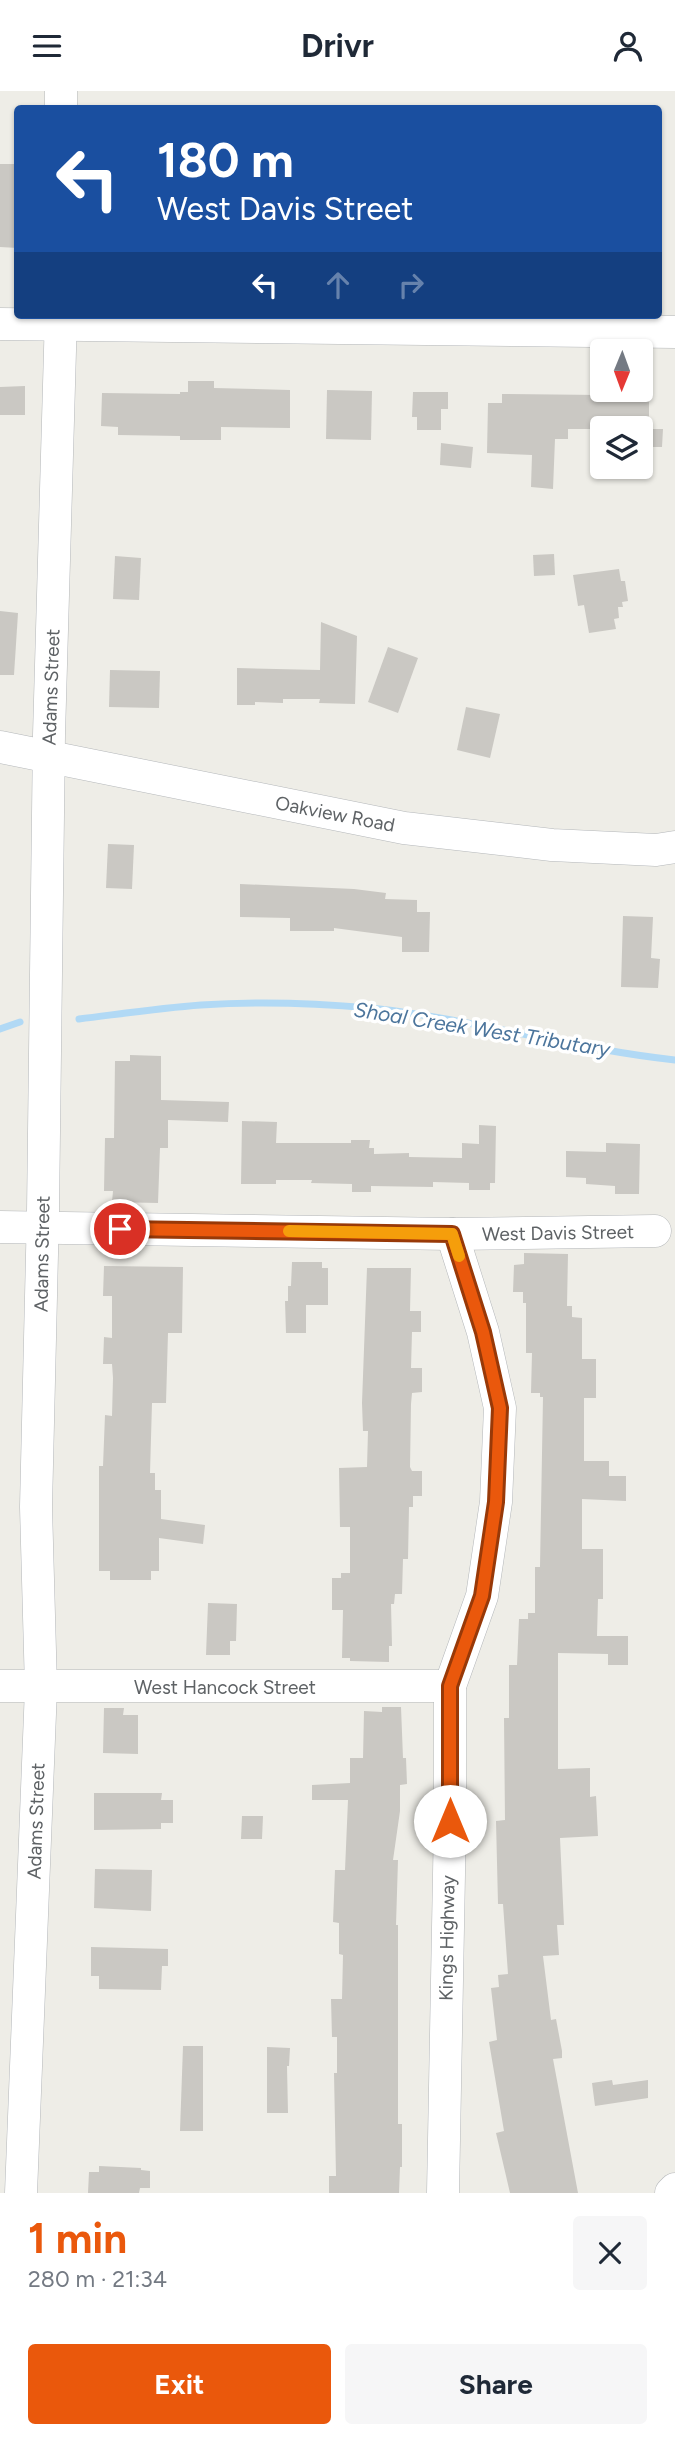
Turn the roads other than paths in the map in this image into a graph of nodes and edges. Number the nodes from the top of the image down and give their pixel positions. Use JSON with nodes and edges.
{"nodes":[{"id":1,"x":61,"y":320,"type":"edge"},
{"id":2,"x":0,"y":324,"type":"edge"},
{"id":3,"x":675,"y":333,"type":"edge"},
{"id":4,"x":0,"y":747,"type":"edge"},
{"id":5,"x":49,"y":756,"type":"junction"},
{"id":6,"x":675,"y":847,"type":"edge"},
{"id":7,"x":0,"y":1227,"type":"edge"},
{"id":8,"x":43,"y":1227,"type":"junction"},
{"id":9,"x":655,"y":1231,"type":"dead end"},
{"id":10,"x":452,"y":1234,"type":"junction"},
{"id":11,"x":0,"y":1686,"type":"edge"},
{"id":12,"x":450,"y":1686,"type":"junction"},
{"id":13,"x":41,"y":1688,"type":"junction"},
{"id":14,"x":675,"y":2189,"type":"edge"},
{"id":15,"x":21,"y":2193,"type":"edge"},
{"id":16,"x":443,"y":2193,"type":"edge"},
{"id":17,"x":671,"y":2193,"type":"edge"}],
"edges":[{"from":1,"to":2,"type":"street"},
{"from":1,"to":3,"type":"street"},
{"from":1,"to":5,"type":"street","name":"Adams Street"},
{"from":4,"to":5,"type":"street","name":"Oakview Road"},
{"from":5,"to":6,"type":"street","name":"Oakview Road"},
{"from":5,"to":8,"type":"street","name":"Adams Street"},
{"from":7,"to":8,"type":"street","name":"West Davis Street"},
{"from":8,"to":10,"type":"street","name":"West Davis Street"},
{"from":8,"to":13,"type":"street","name":"Adams Street"},
{"from":9,"to":10,"type":"street","name":"West Davis Street"},
{"from":10,"to":12,"type":"street","name":"Kings Highway"},
{"from":11,"to":13,"type":"street","name":"West Hancock Street"},
{"from":12,"to":13,"type":"street","name":"West Hancock Street"},
{"from":12,"to":16,"type":"street","name":"Kings Highway"},
{"from":13,"to":15,"type":"street","name":"Adams Street"},
{"from":14,"to":17,"type":"street"}]}
